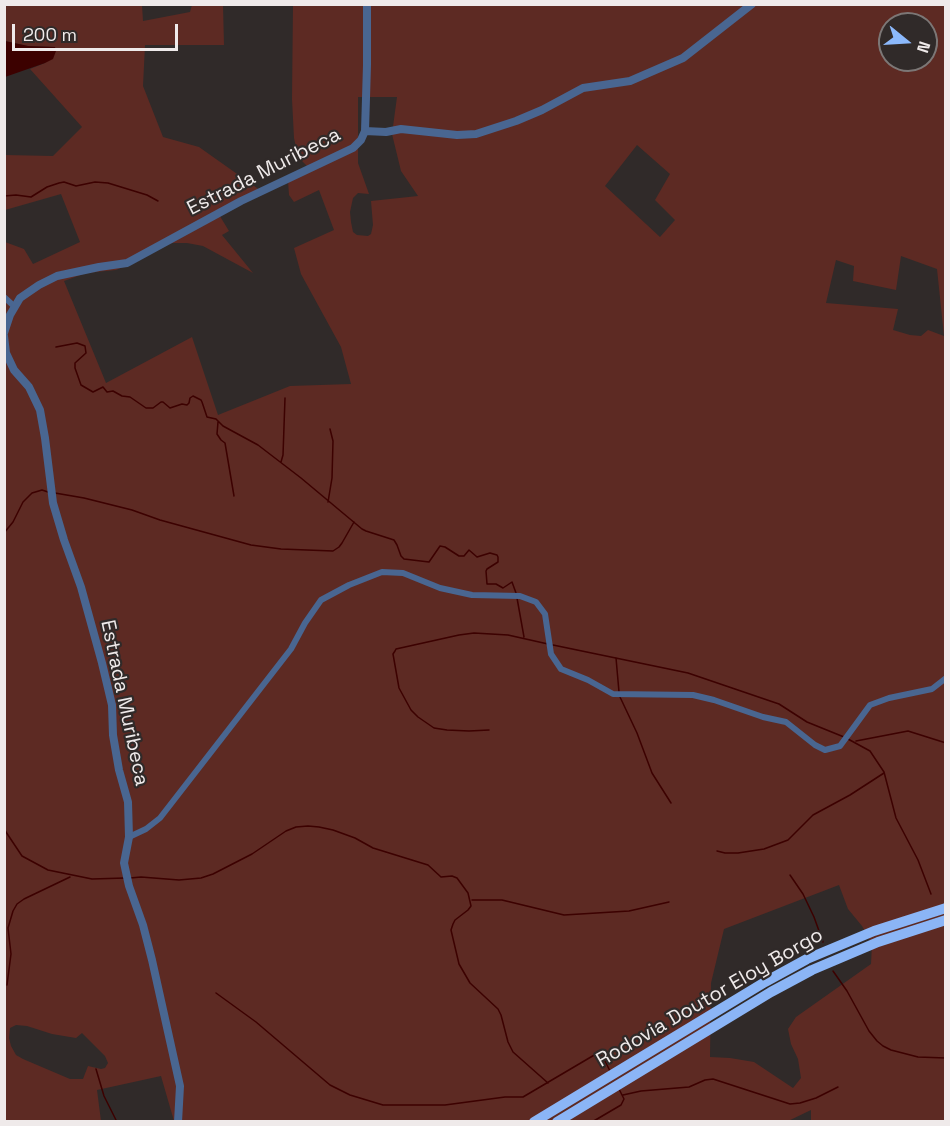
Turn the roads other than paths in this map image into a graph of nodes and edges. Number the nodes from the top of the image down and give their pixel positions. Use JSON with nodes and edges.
{"nodes":[{"id":1,"x":367,"y":4,"type":"edge"},
{"id":2,"x":752,"y":4,"type":"edge"},
{"id":3,"x":365,"y":131,"type":"junction"},
{"id":4,"x":4,"y":297,"type":"edge"},
{"id":5,"x":15,"y":307,"type":"junction"},
{"id":6,"x":4,"y":334,"type":"edge"},
{"id":7,"x":945,"y":678,"type":"edge"},
{"id":8,"x":129,"y":837,"type":"junction"},
{"id":9,"x":945,"y":908,"type":"edge"},
{"id":10,"x":945,"y":920,"type":"edge"},
{"id":11,"x":178,"y":1122,"type":"edge"},
{"id":12,"x":534,"y":1122,"type":"edge"},
{"id":13,"x":557,"y":1122,"type":"edge"}],
"edges":[{"from":1,"to":3,"type":"street"},
{"from":2,"to":3,"type":"street","name":"Estrada Muribeca"},
{"from":3,"to":5,"type":"street","name":"Estrada Muribeca"},
{"from":4,"to":5,"type":"street"},
{"from":5,"to":6,"type":"street","name":"Estrada Muribeca"},
{"from":6,"to":8,"type":"street","name":"Estrada Muribeca"},
{"from":7,"to":8,"type":"street"},
{"from":8,"to":11,"type":"street","name":"Estrada Muribeca"},
{"from":9,"to":12,"type":"highway","name":"Rodovia Doutor Eloy Borgo"},
{"from":10,"to":13,"type":"highway","name":"Rodovia Doutor Eloy Borgo"}]}
